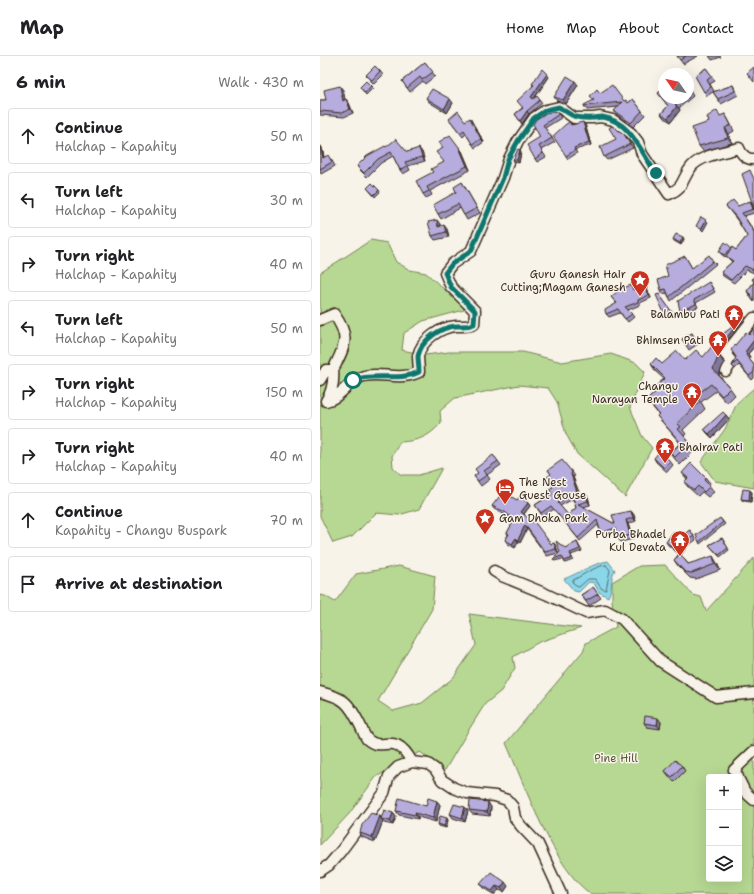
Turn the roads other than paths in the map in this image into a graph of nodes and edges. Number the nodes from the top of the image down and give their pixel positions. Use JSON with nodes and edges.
{"nodes":[{"id":1,"x":754,"y":159,"type":"edge"},
{"id":2,"x":754,"y":318,"type":"edge"},
{"id":3,"x":320,"y":320,"type":"edge"},
{"id":4,"x":333,"y":370,"type":"junction"},
{"id":5,"x":726,"y":371,"type":"dead end"},
{"id":6,"x":320,"y":380,"type":"edge"},
{"id":7,"x":494,"y":571,"type":"dead end"},
{"id":8,"x":320,"y":692,"type":"edge"},
{"id":9,"x":754,"y":693,"type":"edge"},
{"id":10,"x":754,"y":752,"type":"edge"},
{"id":11,"x":412,"y":762,"type":"junction"},
{"id":12,"x":736,"y":774,"type":"edge"},
{"id":13,"x":742,"y":786,"type":"edge"},
{"id":14,"x":754,"y":800,"type":"edge"},
{"id":15,"x":320,"y":871,"type":"edge"},
{"id":16,"x":561,"y":894,"type":"edge"}],
"edges":[{"from":1,"to":4,"type":"street"},
{"from":2,"to":5,"type":"street"},
{"from":3,"to":4,"type":"street"},
{"from":4,"to":6,"type":"street"},
{"from":7,"to":9,"type":"street"},
{"from":8,"to":11,"type":"street"},
{"from":10,"to":12,"type":"street"},
{"from":11,"to":15,"type":"street"},
{"from":11,"to":16,"type":"street"},
{"from":13,"to":14,"type":"street"}]}
